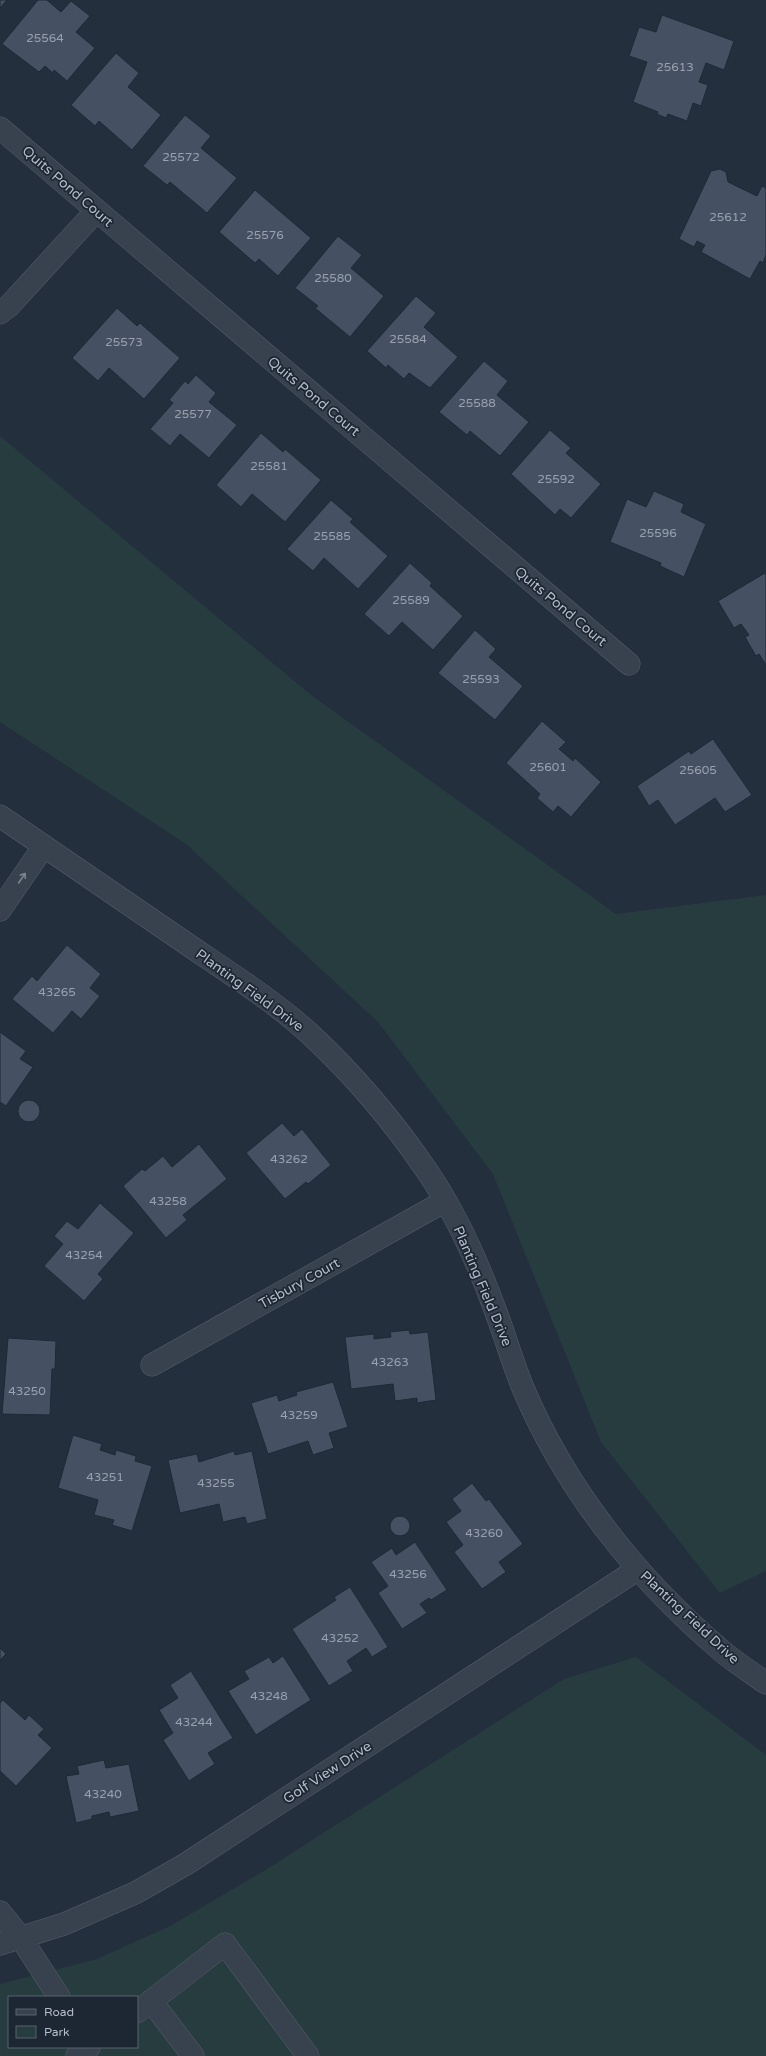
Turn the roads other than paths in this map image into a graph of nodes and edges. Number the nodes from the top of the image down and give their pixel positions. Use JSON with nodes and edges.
{"nodes":[{"id":1,"x":0,"y":128,"type":"edge"},
{"id":2,"x":96,"y":211,"type":"junction"},
{"id":3,"x":0,"y":313,"type":"edge"},
{"id":4,"x":629,"y":664,"type":"dead end"},
{"id":5,"x":0,"y":816,"type":"edge"},
{"id":6,"x":44,"y":846,"type":"junction"},
{"id":7,"x":0,"y":910,"type":"edge"},
{"id":8,"x":445,"y":1201,"type":"junction"},
{"id":9,"x":152,"y":1365,"type":"dead end"},
{"id":10,"x":638,"y":1569,"type":"junction"},
{"id":11,"x":766,"y":1683,"type":"edge"},
{"id":12,"x":0,"y":1912,"type":"edge"},
{"id":13,"x":21,"y":1938,"type":"junction"},
{"id":14,"x":0,"y":1944,"type":"edge"},
{"id":15,"x":58,"y":1996,"type":"edge"},
{"id":16,"x":144,"y":2006,"type":"edge"},
{"id":17,"x":89,"y":2048,"type":"edge"},
{"id":18,"x":91,"y":2048,"type":"edge"},
{"id":19,"x":77,"y":2056,"type":"edge"},
{"id":20,"x":98,"y":2056,"type":"edge"},
{"id":21,"x":193,"y":2056,"type":"edge"},
{"id":22,"x":307,"y":2056,"type":"edge"}],
"edges":[{"from":1,"to":2,"type":"street","name":"Quits Pond Court"},
{"from":2,"to":3,"type":"street"},
{"from":2,"to":4,"type":"street","name":"Quits Pond Court"},
{"from":5,"to":6,"type":"street","name":"Planting Field Drive"},
{"from":7,"to":6,"type":"street","one_way":true},
{"from":6,"to":8,"type":"street","name":"Planting Field Drive"},
{"from":8,"to":9,"type":"street","name":"Tisbury Court"},
{"from":8,"to":10,"type":"street","name":"Planting Field Drive"},
{"from":10,"to":11,"type":"street","name":"Planting Field Drive"},
{"from":10,"to":13,"type":"street","name":"Golf View Drive"},
{"from":12,"to":13,"type":"street"},
{"from":13,"to":14,"type":"street","name":"Golf View Drive"},
{"from":13,"to":15,"type":"street"},
{"from":16,"to":21,"type":"street"},
{"from":16,"to":22,"type":"street"},
{"from":17,"to":19,"type":"street"},
{"from":18,"to":20,"type":"street"}]}
